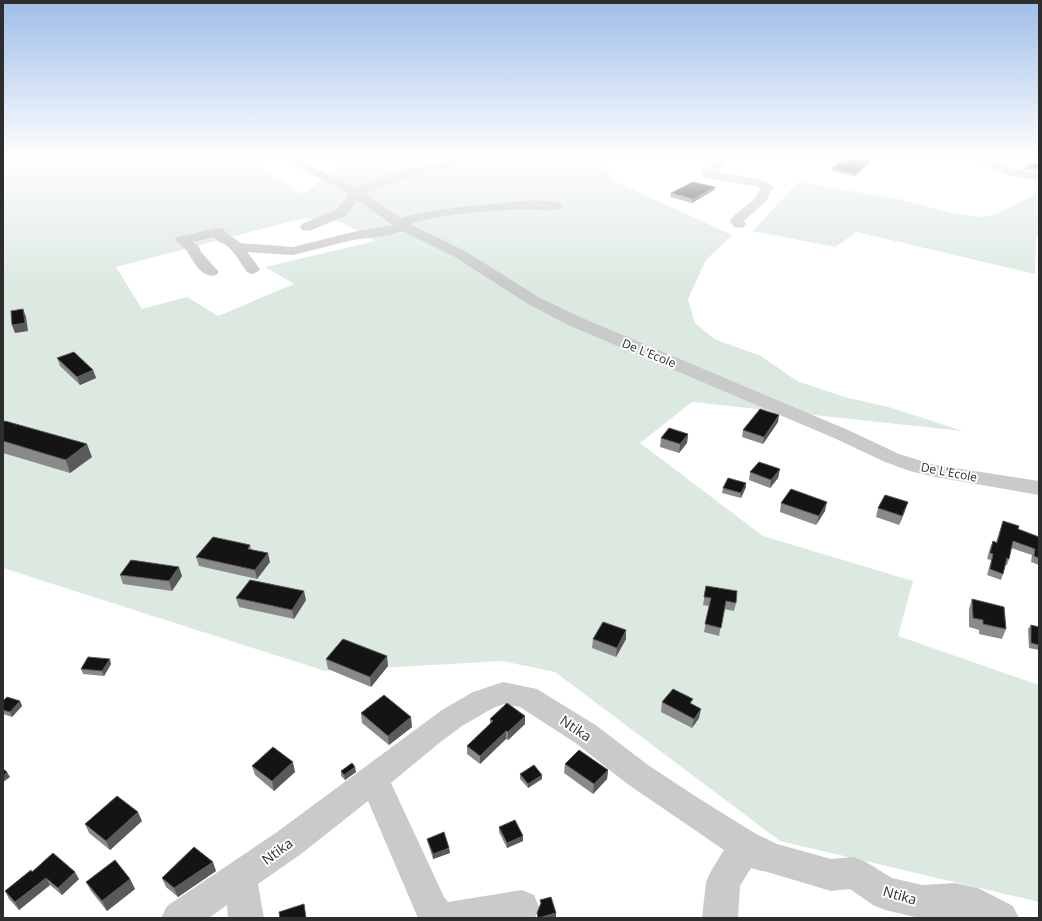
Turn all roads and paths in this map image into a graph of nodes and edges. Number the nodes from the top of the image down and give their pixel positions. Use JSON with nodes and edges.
{"nodes":[{"id":1,"x":351,"y":200,"type":"edge"},
{"id":2,"x":366,"y":200,"type":"edge"},
{"id":3,"x":759,"y":200,"type":"edge"},
{"id":4,"x":555,"y":206,"type":"dead end"},
{"id":5,"x":401,"y":224,"type":"junction"},
{"id":6,"x":739,"y":224,"type":"dead end"},
{"id":7,"x":307,"y":227,"type":"dead end"},
{"id":8,"x":236,"y":247,"type":"junction"},
{"id":9,"x":252,"y":269,"type":"dead end"},
{"id":10,"x":211,"y":272,"type":"dead end"},
{"id":11,"x":1039,"y":488,"type":"edge"},
{"id":12,"x":366,"y":784,"type":"junction"},
{"id":13,"x":780,"y":861,"type":"junction"},
{"id":14,"x":240,"y":878,"type":"junction"},
{"id":15,"x":522,"y":907,"type":"dead end"},
{"id":16,"x":179,"y":918,"type":"edge"},
{"id":17,"x":246,"y":918,"type":"edge"},
{"id":18,"x":445,"y":918,"type":"edge"},
{"id":19,"x":453,"y":918,"type":"edge"},
{"id":20,"x":720,"y":918,"type":"edge"},
{"id":21,"x":1001,"y":918,"type":"edge"}],
"edges":[{"from":1,"to":7,"type":"street"},
{"from":2,"to":5,"type":"street","name":"De L'Ecole"},
{"from":3,"to":6,"type":"street"},
{"from":4,"to":5,"type":"street"},
{"from":5,"to":8,"type":"street"},
{"from":5,"to":11,"type":"street","name":"De L'Ecole"},
{"from":8,"to":9,"type":"street"},
{"from":8,"to":10,"type":"street"},
{"from":12,"to":13,"type":"street","name":"Ntika"},
{"from":12,"to":14,"type":"street","name":"Ntika"},
{"from":12,"to":18,"type":"street"},
{"from":13,"to":20,"type":"street"},
{"from":13,"to":21,"type":"street","name":"Ntika"},
{"from":14,"to":16,"type":"street","name":"Ntika"},
{"from":14,"to":17,"type":"street"},
{"from":15,"to":19,"type":"street"}]}
